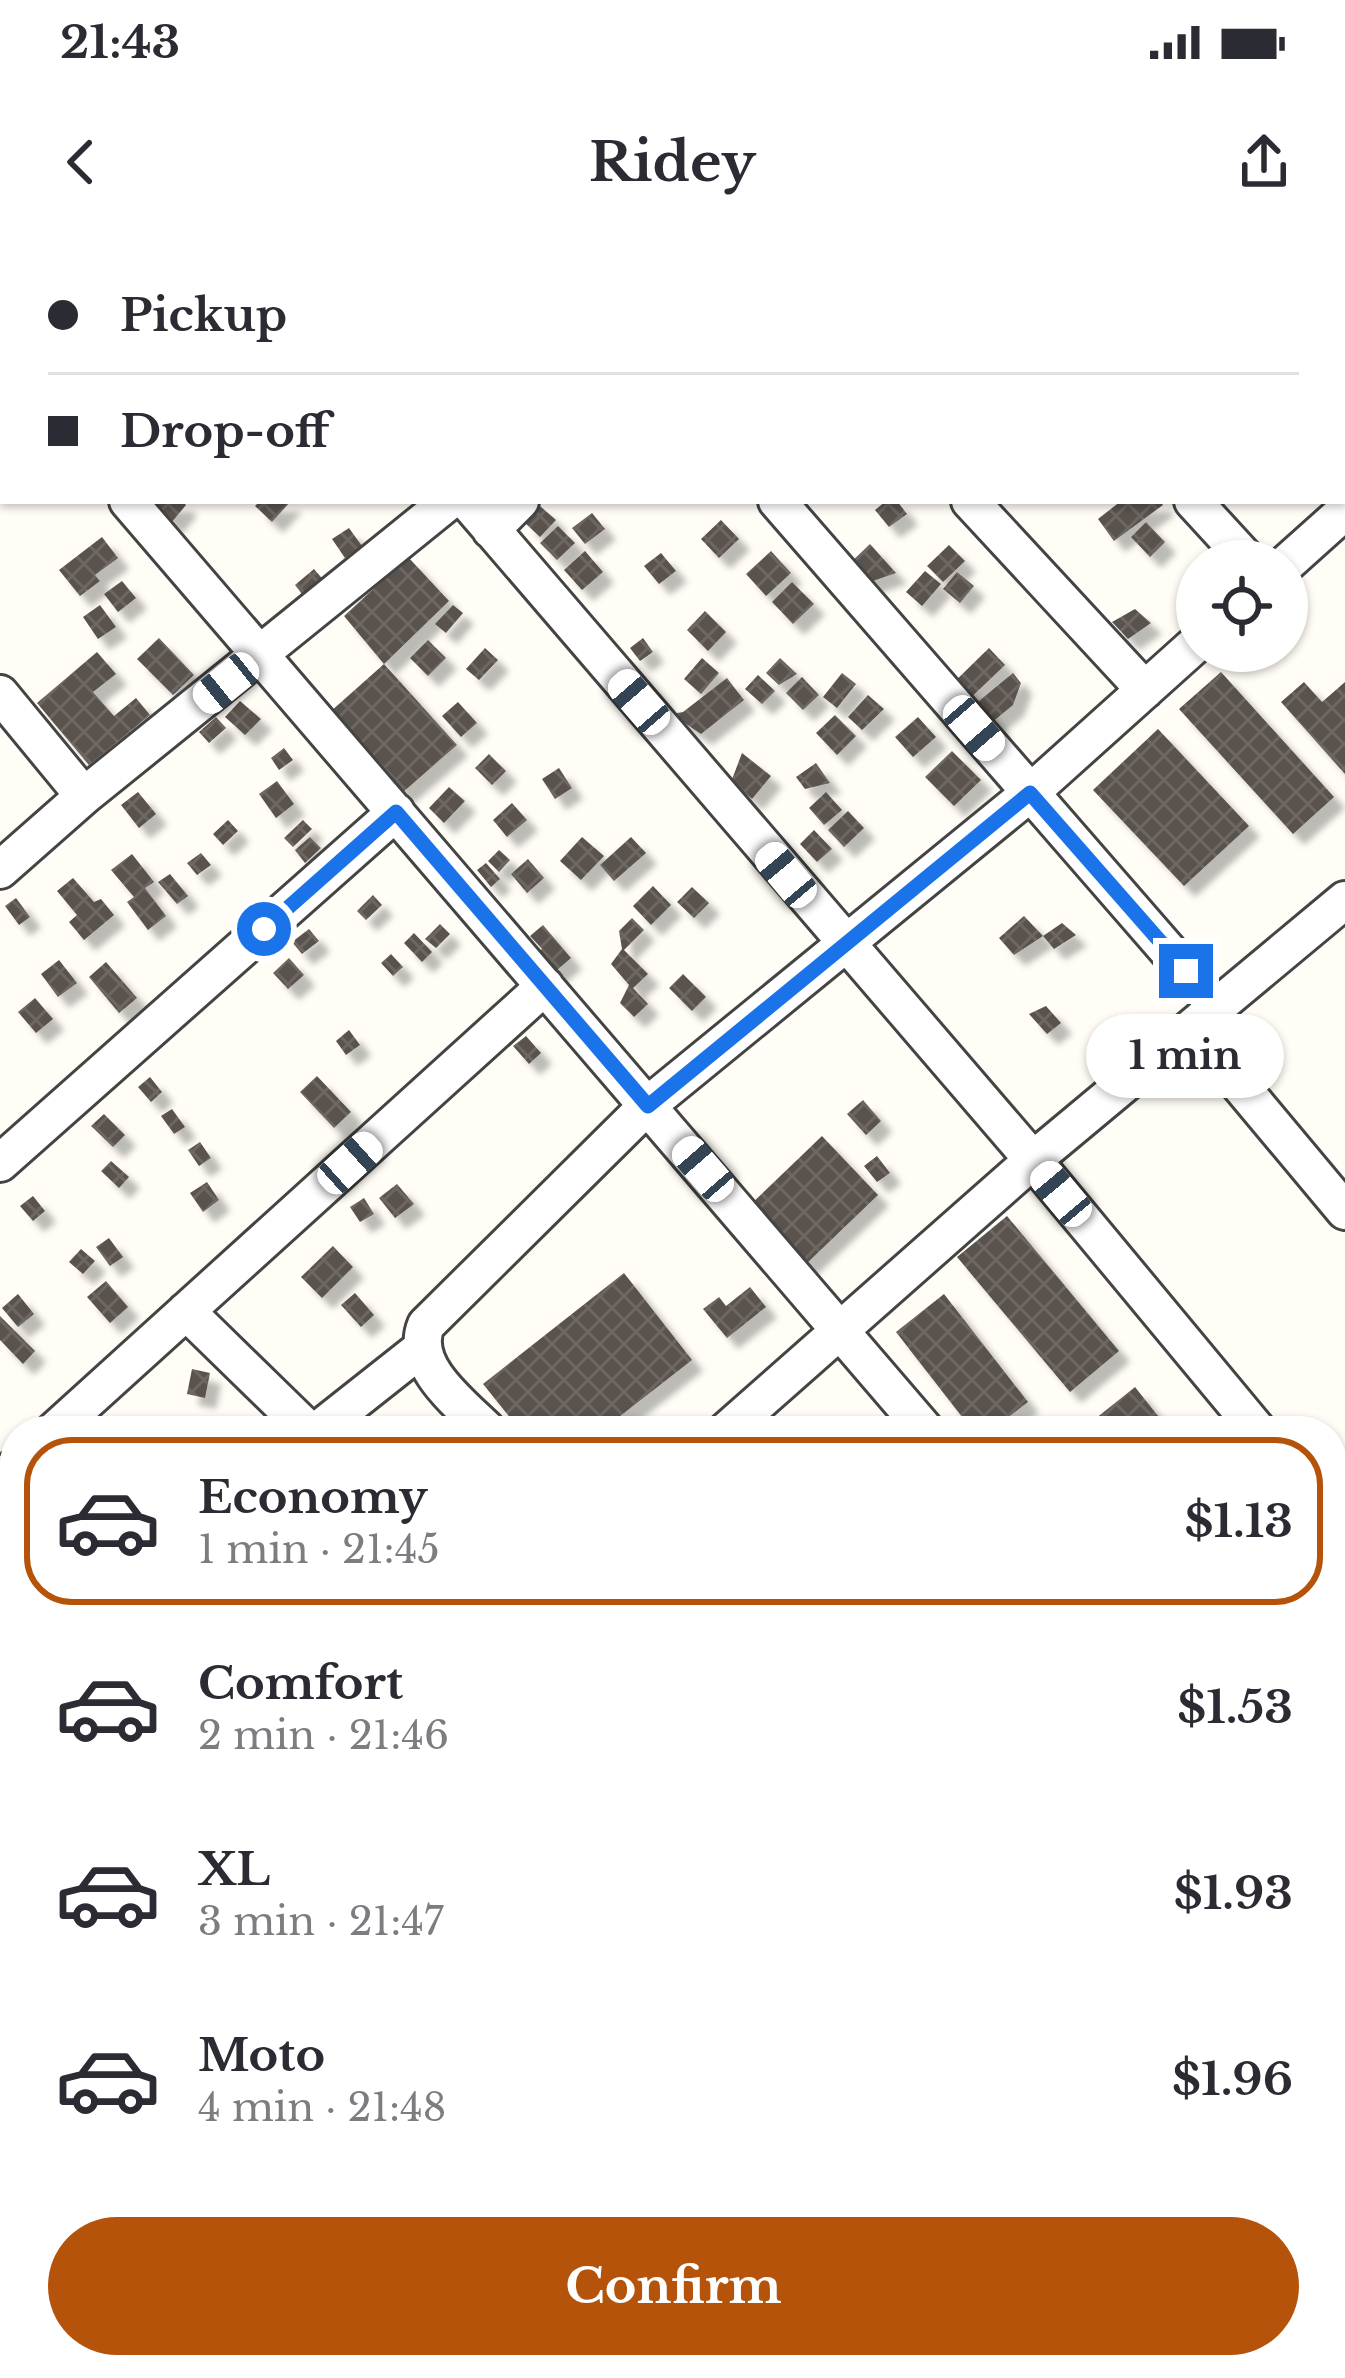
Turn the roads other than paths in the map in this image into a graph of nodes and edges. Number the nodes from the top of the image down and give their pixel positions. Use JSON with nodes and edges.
{"nodes":[{"id":1,"x":131,"y":504,"type":"edge"},
{"id":2,"x":445,"y":504,"type":"edge"},
{"id":3,"x":469,"y":504,"type":"edge"},
{"id":4,"x":517,"y":504,"type":"edge"},
{"id":5,"x":780,"y":504,"type":"edge"},
{"id":6,"x":973,"y":504,"type":"edge"},
{"id":7,"x":1196,"y":504,"type":"edge"},
{"id":8,"x":1345,"y":511,"type":"edge"},
{"id":9,"x":491,"y":530,"type":"junction"},
{"id":10,"x":1229,"y":540,"type":"edge"},
{"id":11,"x":1308,"y":544,"type":"edge"},
{"id":12,"x":261,"y":656,"type":"junction"},
{"id":13,"x":1176,"y":663,"type":"edge"},
{"id":14,"x":1145,"y":690,"type":"junction"},
{"id":15,"x":0,"y":694,"type":"edge"},
{"id":16,"x":1030,"y":793,"type":"junction"},
{"id":17,"x":84,"y":796,"type":"junction"},
{"id":18,"x":396,"y":812,"type":"junction"},
{"id":19,"x":0,"y":870,"type":"edge"},
{"id":20,"x":1345,"y":900,"type":"edge"},
{"id":21,"x":845,"y":944,"type":"junction"},
{"id":22,"x":545,"y":986,"type":"junction"},
{"id":23,"x":1204,"y":1017,"type":"junction"},
{"id":24,"x":648,"y":1106,"type":"junction"},
{"id":25,"x":1033,"y":1160,"type":"junction"},
{"id":26,"x":0,"y":1163,"type":"edge"},
{"id":27,"x":1345,"y":1211,"type":"edge"},
{"id":28,"x":186,"y":1311,"type":"junction"},
{"id":29,"x":841,"y":1329,"type":"junction"},
{"id":30,"x":422,"y":1348,"type":"junction"},
{"id":31,"x":70,"y":1416,"type":"edge"},
{"id":32,"x":297,"y":1416,"type":"edge"},
{"id":33,"x":333,"y":1416,"type":"edge"},
{"id":34,"x":473,"y":1416,"type":"edge"},
{"id":35,"x":742,"y":1416,"type":"edge"},
{"id":36,"x":914,"y":1416,"type":"edge"},
{"id":37,"x":1246,"y":1416,"type":"edge"}],
"edges":[{"from":1,"to":12,"type":"street"},
{"from":2,"to":12,"type":"street"},
{"from":3,"to":9,"type":"street"},
{"from":4,"to":9,"type":"street"},
{"from":5,"to":16,"type":"street"},
{"from":6,"to":14,"type":"street"},
{"from":7,"to":10,"type":"street"},
{"from":8,"to":11,"type":"street"},
{"from":9,"to":21,"type":"street"},
{"from":12,"to":17,"type":"street"},
{"from":12,"to":18,"type":"street"},
{"from":13,"to":14,"type":"street"},
{"from":14,"to":16,"type":"street"},
{"from":15,"to":17,"type":"street"},
{"from":16,"to":21,"type":"street"},
{"from":16,"to":23,"type":"street"},
{"from":17,"to":19,"type":"street"},
{"from":18,"to":22,"type":"street"},
{"from":18,"to":26,"type":"street"},
{"from":20,"to":23,"type":"street"},
{"from":21,"to":24,"type":"street"},
{"from":21,"to":25,"type":"street"},
{"from":22,"to":24,"type":"street"},
{"from":22,"to":28,"type":"street"},
{"from":23,"to":25,"type":"street"},
{"from":23,"to":27,"type":"street"},
{"from":24,"to":29,"type":"street"},
{"from":24,"to":30,"type":"street"},
{"from":25,"to":29,"type":"street"},
{"from":25,"to":37,"type":"street"},
{"from":28,"to":31,"type":"street"},
{"from":28,"to":32,"type":"street"},
{"from":29,"to":35,"type":"street"},
{"from":29,"to":36,"type":"street"},
{"from":30,"to":33,"type":"street"},
{"from":30,"to":34,"type":"street"}]}
